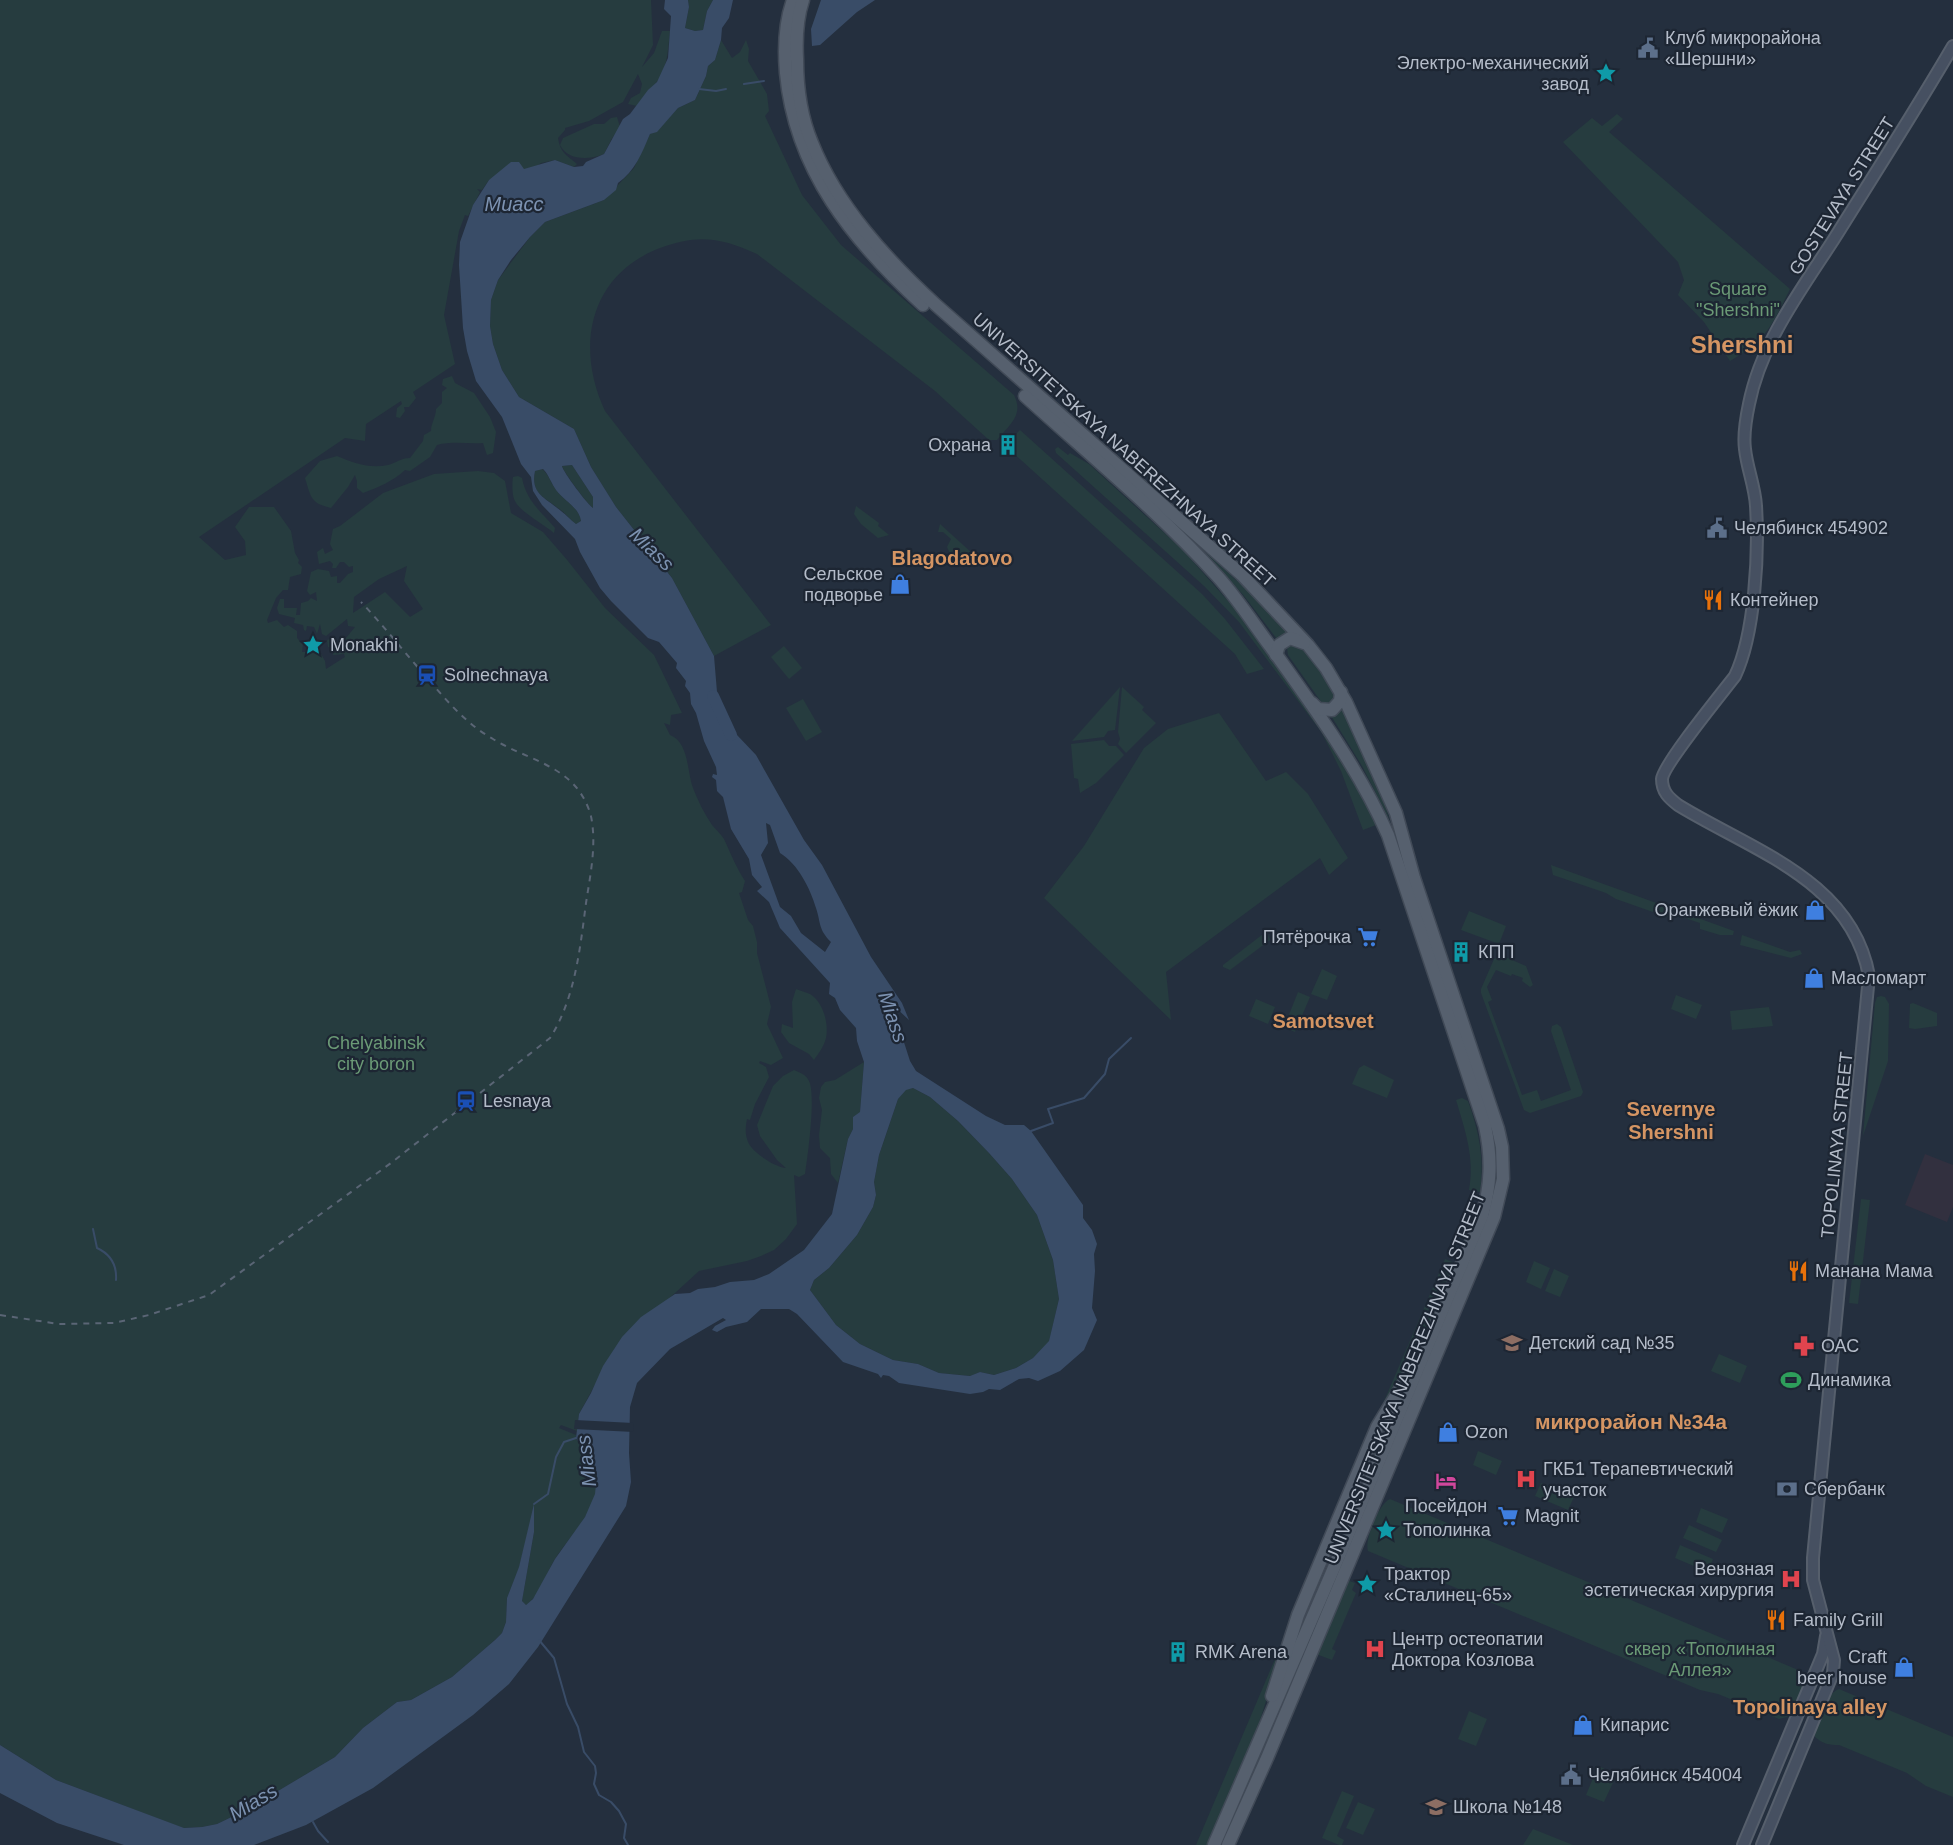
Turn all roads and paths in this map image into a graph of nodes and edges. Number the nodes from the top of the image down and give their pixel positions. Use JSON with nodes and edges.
{"nodes":[{"id":1,"x":793,"y":0,"type":"edge"},
{"id":2,"x":803,"y":0,"type":"edge"},
{"id":3,"x":1953,"y":46,"type":"edge"},
{"id":4,"x":1949,"y":56,"type":"edge"},
{"id":5,"x":1308,"y":645,"type":"junction"},
{"id":6,"x":1276,"y":655,"type":"junction"},
{"id":7,"x":1341,"y":692,"type":"junction"},
{"id":8,"x":1309,"y":700,"type":"junction"},
{"id":9,"x":1869,"y":976,"type":"joint"},
{"id":10,"x":1497,"y":1179,"type":"junction"},
{"id":11,"x":1827,"y":1629,"type":"junction"},
{"id":12,"x":1214,"y":1845,"type":"edge"},
{"id":13,"x":1228,"y":1845,"type":"edge"},
{"id":14,"x":1743,"y":1845,"type":"edge"},
{"id":15,"x":1762,"y":1845,"type":"edge"}],
"edges":[{"from":1,"to":6,"type":"main road","name":"UNIVERSITETSKAYA NABEREZHNAYA STREET"},
{"from":2,"to":5,"type":"main road","name":"UNIVERSITETSKAYA NABEREZHNAYA STREET"},
{"from":3,"to":4,"type":"main road","name":"GOSTEVAYA STREET"},
{"from":4,"to":9,"type":"main road","name":"GOSTEVAYA STREET"},
{"from":5,"to":6,"type":"main road"},
{"from":5,"to":7,"type":"main road","name":"UNIVERSITETSKAYA NABEREZHNAYA STREET"},
{"from":6,"to":8,"type":"main road","name":"UNIVERSITETSKAYA NABEREZHNAYA STREET"},
{"from":7,"to":8,"type":"main road"},
{"from":7,"to":10,"type":"main road","name":"UNIVERSITETSKAYA NABEREZHNAYA STREET"},
{"from":8,"to":10,"type":"main road","name":"UNIVERSITETSKAYA NABEREZHNAYA STREET"},
{"from":9,"to":11,"type":"main road","name":"TOPOLINAYA STREET"},
{"from":10,"to":12,"type":"main road","name":"UNIVERSITETSKAYA NABEREZHNAYA STREET"},
{"from":10,"to":13,"type":"main road","name":"UNIVERSITETSKAYA NABEREZHNAYA STREET"},
{"from":11,"to":14,"type":"main road"},
{"from":11,"to":15,"type":"main road","name":"TOPOLINAYA STREET"}]}
